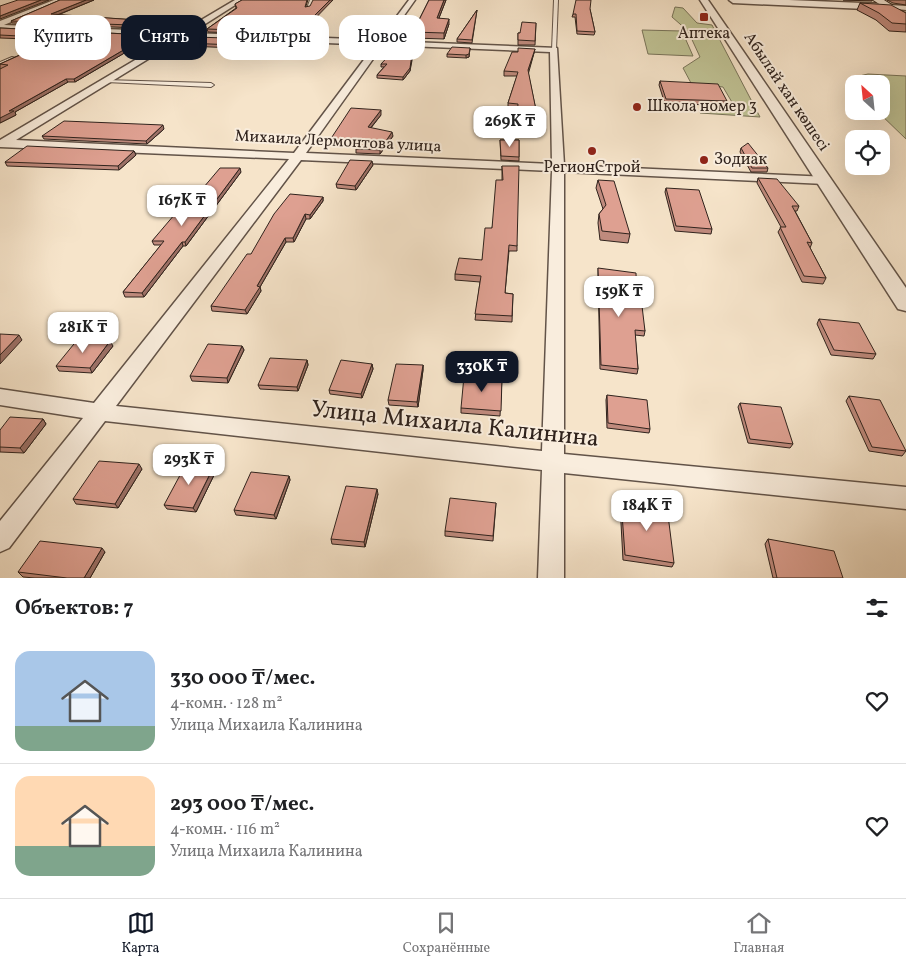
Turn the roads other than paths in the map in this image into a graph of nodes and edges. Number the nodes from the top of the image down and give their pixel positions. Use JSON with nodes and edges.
{"nodes":[{"id":1,"x":60,"y":0,"type":"edge"},
{"id":2,"x":240,"y":0,"type":"edge"},
{"id":3,"x":312,"y":0,"type":"edge"},
{"id":4,"x":412,"y":0,"type":"edge"},
{"id":5,"x":556,"y":0,"type":"edge"},
{"id":6,"x":704,"y":0,"type":"edge"},
{"id":7,"x":733,"y":0,"type":"edge"},
{"id":8,"x":878,"y":0,"type":"edge"},
{"id":9,"x":768,"y":1,"type":"edge"},
{"id":10,"x":308,"y":7,"type":"edge"},
{"id":11,"x":890,"y":8,"type":"junction"},
{"id":12,"x":906,"y":8,"type":"edge"},
{"id":13,"x":401,"y":15,"type":"edge"},
{"id":14,"x":906,"y":18,"type":"edge"},
{"id":15,"x":207,"y":20,"type":"edge"},
{"id":16,"x":0,"y":25,"type":"edge"},
{"id":17,"x":121,"y":31,"type":"edge"},
{"id":18,"x":207,"y":35,"type":"edge"},
{"id":19,"x":339,"y":40,"type":"edge"},
{"id":20,"x":425,"y":44,"type":"edge"},
{"id":21,"x":554,"y":50,"type":"junction"},
{"id":22,"x":14,"y":58,"type":"edge"},
{"id":23,"x":141,"y":60,"type":"edge"},
{"id":24,"x":369,"y":60,"type":"edge"},
{"id":25,"x":0,"y":64,"type":"edge"},
{"id":26,"x":106,"y":81,"type":"junction"},
{"id":27,"x":211,"y":84,"type":"dead end"},
{"id":28,"x":1,"y":144,"type":"edge"},
{"id":29,"x":298,"y":156,"type":"junction"},
{"id":30,"x":558,"y":169,"type":"junction"},
{"id":31,"x":825,"y":180,"type":"junction"},
{"id":32,"x":906,"y":304,"type":"edge"},
{"id":33,"x":0,"y":397,"type":"edge"},
{"id":34,"x":99,"y":412,"type":"junction"},
{"id":35,"x":553,"y":462,"type":"junction"},
{"id":36,"x":906,"y":498,"type":"edge"},
{"id":37,"x":0,"y":540,"type":"edge"},
{"id":38,"x":551,"y":578,"type":"edge"}],
"edges":[{"from":1,"to":16,"type":"street"},
{"from":2,"to":15,"type":"street"},
{"from":3,"to":10,"type":"lane"},
{"from":4,"to":13,"type":"street"},
{"from":5,"to":21,"type":"lane"},
{"from":6,"to":31,"type":"street","name":"Абылай хан көшесі"},
{"from":7,"to":9,"type":"street"},
{"from":8,"to":11,"type":"main road"},
{"from":9,"to":11,"type":"street"},
{"from":11,"to":12,"type":"street"},
{"from":11,"to":14,"type":"main road"},
{"from":16,"to":17,"type":"street"},
{"from":18,"to":19,"type":"street"},
{"from":20,"to":21,"type":"street"},
{"from":21,"to":30,"type":"street"},
{"from":22,"to":25,"type":"lane"},
{"from":23,"to":26,"type":"street"},
{"from":24,"to":29,"type":"street"},
{"from":26,"to":27,"type":"lane"},
{"from":26,"to":28,"type":"street"},
{"from":28,"to":29,"type":"street","name":"Михаила Лермонтова улица"},
{"from":29,"to":30,"type":"street","name":"Михаила Лермонтова улица"},
{"from":29,"to":34,"type":"street"},
{"from":30,"to":31,"type":"street","name":"Михаила Лермонтова улица"},
{"from":30,"to":35,"type":"street"},
{"from":31,"to":32,"type":"street","name":"Абылай хан көшесі"},
{"from":33,"to":34,"type":"street","name":"Улица Михаила Калинина"},
{"from":34,"to":35,"type":"street","name":"Улица Михаила Калинина"},
{"from":34,"to":37,"type":"street"},
{"from":35,"to":36,"type":"street","name":"Улица Михаила Калинина"},
{"from":35,"to":38,"type":"street"}]}
